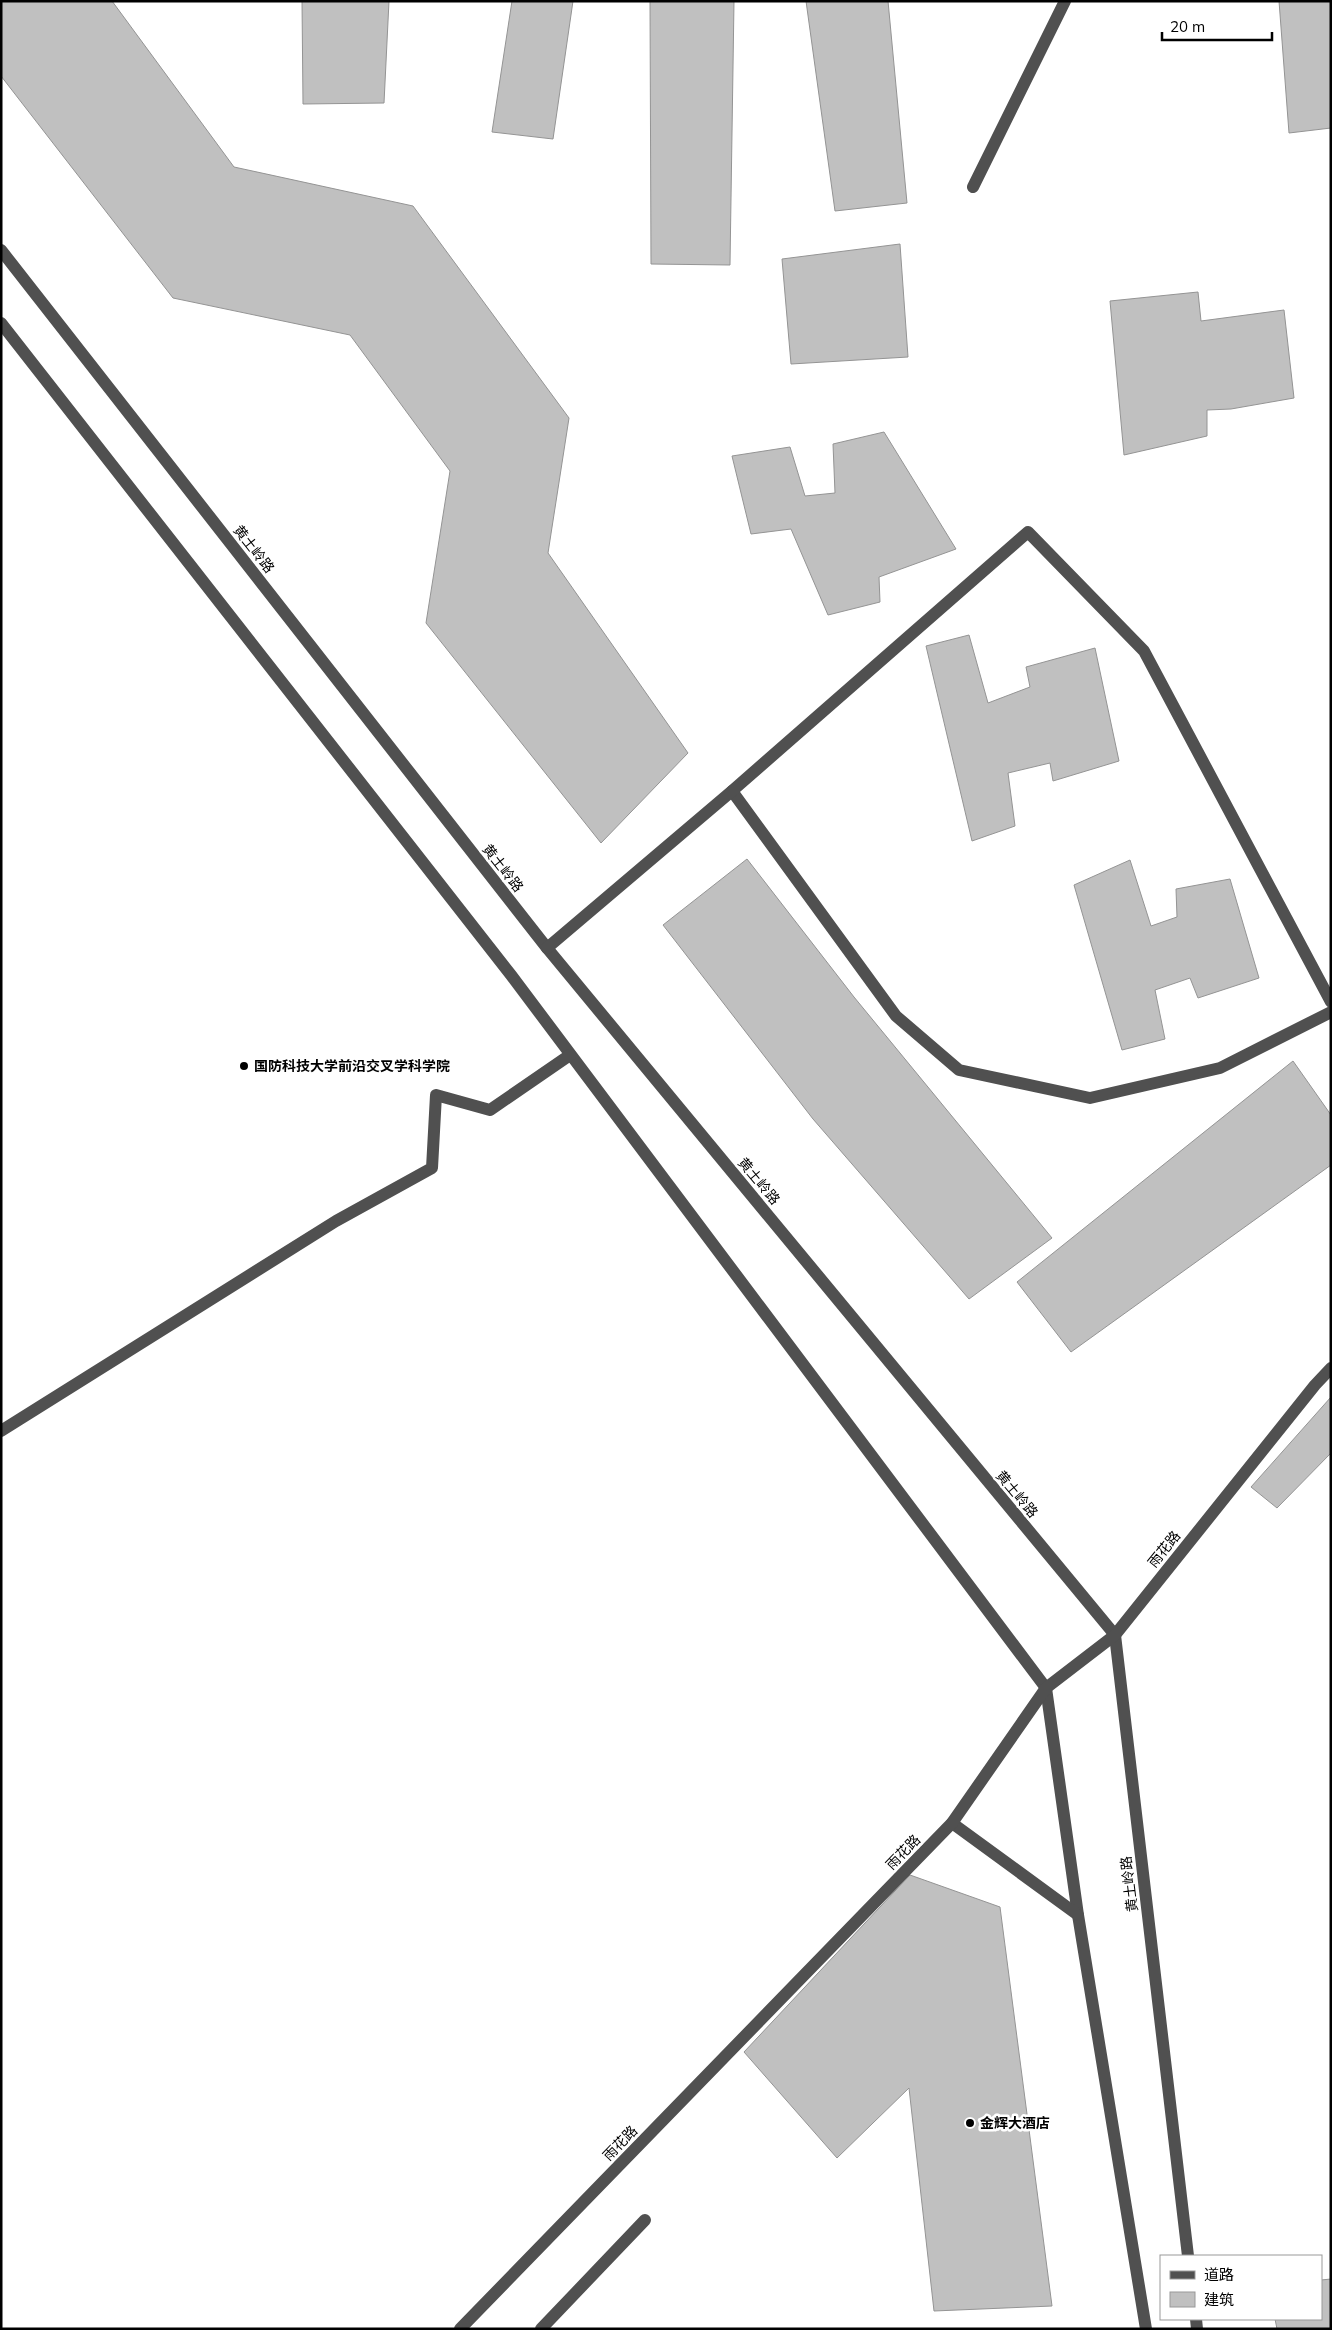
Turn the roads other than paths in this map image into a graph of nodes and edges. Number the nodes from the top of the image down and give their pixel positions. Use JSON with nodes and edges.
{"nodes":[{"id":1,"x":1065,"y":1,"type":"edge"},
{"id":2,"x":973,"y":187,"type":"dead end"},
{"id":3,"x":1,"y":250,"type":"edge"},
{"id":4,"x":1,"y":323,"type":"edge"},
{"id":5,"x":732,"y":791,"type":"junction"},
{"id":6,"x":546,"y":948,"type":"junction"},
{"id":7,"x":1331,"y":1002,"type":"edge"},
{"id":8,"x":1331,"y":1012,"type":"edge"},
{"id":9,"x":570,"y":1055,"type":"junction"},
{"id":10,"x":1331,"y":1368,"type":"edge"},
{"id":11,"x":1,"y":1431,"type":"edge"},
{"id":12,"x":1115,"y":1635,"type":"junction"},
{"id":13,"x":1046,"y":1688,"type":"junction"},
{"id":14,"x":952,"y":1823,"type":"junction"},
{"id":15,"x":1078,"y":1914,"type":"junction"},
{"id":16,"x":645,"y":2220,"type":"dead end"},
{"id":17,"x":1188,"y":2255,"type":"edge"},
{"id":18,"x":460,"y":2329,"type":"edge"},
{"id":19,"x":540,"y":2329,"type":"edge"},
{"id":20,"x":1146,"y":2329,"type":"edge"}],
"edges":[{"from":1,"to":2,"type":"street"},
{"from":3,"to":6,"type":"street","name":"黄土岭路"},
{"from":4,"to":9,"type":"street"},
{"from":5,"to":6,"type":"street"},
{"from":5,"to":7,"type":"street"},
{"from":5,"to":8,"type":"street"},
{"from":6,"to":12,"type":"street","name":"黄土岭路"},
{"from":9,"to":11,"type":"street"},
{"from":9,"to":13,"type":"street"},
{"from":10,"to":12,"type":"street","name":"雨花路"},
{"from":12,"to":13,"type":"street","name":"雨花路"},
{"from":12,"to":17,"type":"street","name":"黄土岭路"},
{"from":13,"to":14,"type":"street","name":"雨花路"},
{"from":13,"to":15,"type":"street"},
{"from":14,"to":15,"type":"street"},
{"from":14,"to":18,"type":"street","name":"雨花路"},
{"from":15,"to":20,"type":"street"},
{"from":16,"to":19,"type":"street"}]}
